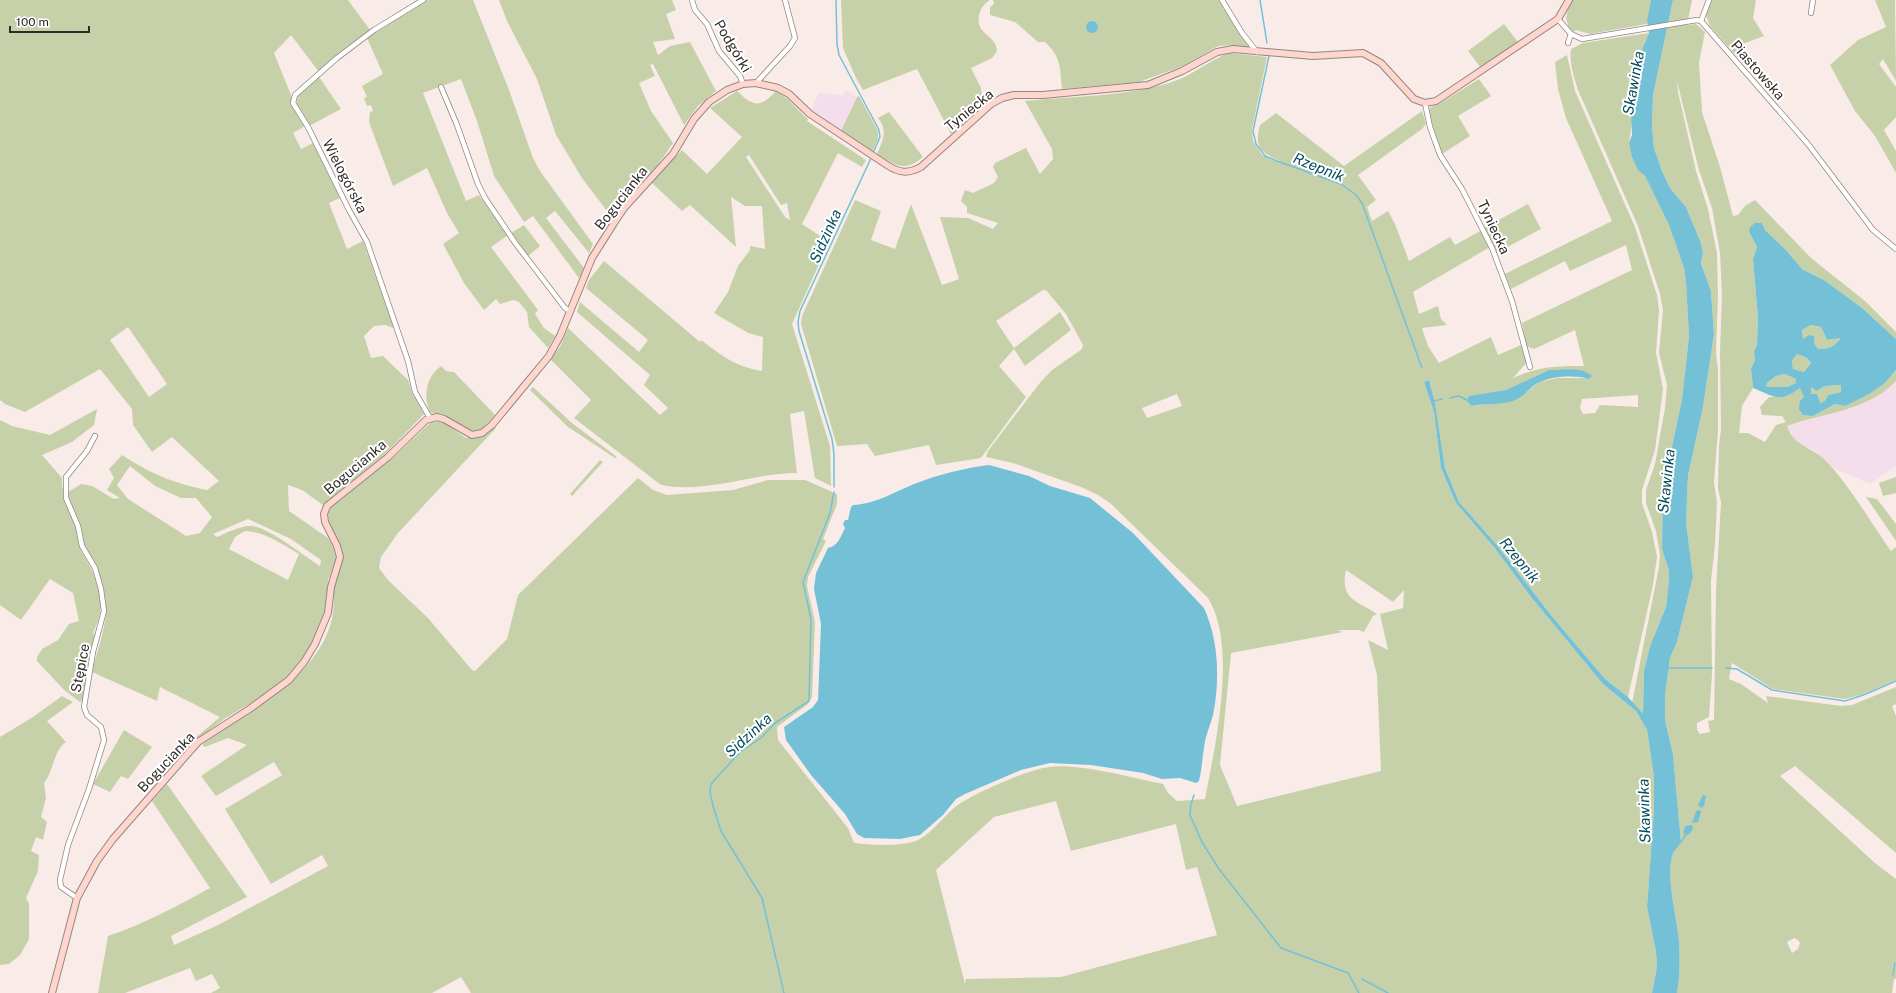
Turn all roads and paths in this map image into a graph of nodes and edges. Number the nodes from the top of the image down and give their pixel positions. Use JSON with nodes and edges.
{"nodes":[{"id":1,"x":423,"y":0,"type":"edge"},
{"id":2,"x":692,"y":0,"type":"edge"},
{"id":3,"x":785,"y":0,"type":"edge"},
{"id":4,"x":1222,"y":0,"type":"edge"},
{"id":5,"x":1569,"y":0,"type":"edge"},
{"id":6,"x":1708,"y":0,"type":"edge"},
{"id":7,"x":1813,"y":0,"type":"edge"},
{"id":8,"x":1811,"y":12,"type":"dead end"},
{"id":9,"x":1558,"y":18,"type":"junction"},
{"id":10,"x":1699,"y":20,"type":"junction"},
{"id":11,"x":1571,"y":34,"type":"junction"},
{"id":12,"x":1568,"y":43,"type":"dead end"},
{"id":13,"x":1257,"y":52,"type":"junction"},
{"id":14,"x":756,"y":83,"type":"junction"},
{"id":15,"x":742,"y":84,"type":"junction"},
{"id":16,"x":441,"y":87,"type":"dead end"},
{"id":17,"x":727,"y":90,"type":"joint"},
{"id":18,"x":1425,"y":103,"type":"junction"},
{"id":19,"x":1896,"y":249,"type":"edge"},
{"id":20,"x":570,"y":311,"type":"junction"},
{"id":21,"x":1530,"y":367,"type":"dead end"},
{"id":22,"x":430,"y":418,"type":"junction"},
{"id":23,"x":95,"y":436,"type":"dead end"},
{"id":24,"x":77,"y":898,"type":"junction"},
{"id":25,"x":52,"y":993,"type":"edge"}],
"edges":[{"from":1,"to":22,"type":"street","name":"Wielogórska"},
{"from":2,"to":15,"type":"street","name":"Podgórki"},
{"from":3,"to":14,"type":"street","name":"Podgórki"},
{"from":4,"to":13,"type":"street"},
{"from":5,"to":9,"type":"street"},
{"from":6,"to":10,"type":"street"},
{"from":7,"to":8,"type":"street"},
{"from":9,"to":11,"type":"street"},
{"from":9,"to":18,"type":"street"},
{"from":10,"to":11,"type":"street"},
{"from":10,"to":19,"type":"street","name":"Piastowska"},
{"from":11,"to":12,"type":"street"},
{"from":13,"to":14,"type":"street","name":"Tyniecka"},
{"from":13,"to":18,"type":"street","name":"Tyniecka"},
{"from":14,"to":15,"type":"street","name":"Tyniecka"},
{"from":15,"to":17,"type":"street","name":"Tyniecka"},
{"from":16,"to":20,"type":"street"},
{"from":17,"to":20,"type":"street","name":"Bogucianka"},
{"from":18,"to":21,"type":"street","name":"Tyniecka"},
{"from":20,"to":22,"type":"street","name":"Bogucianka"},
{"from":22,"to":24,"type":"street","name":"Bogucianka"},
{"from":23,"to":24,"type":"street","name":"Stępice"},
{"from":24,"to":25,"type":"street","name":"Bogucianka"}]}
